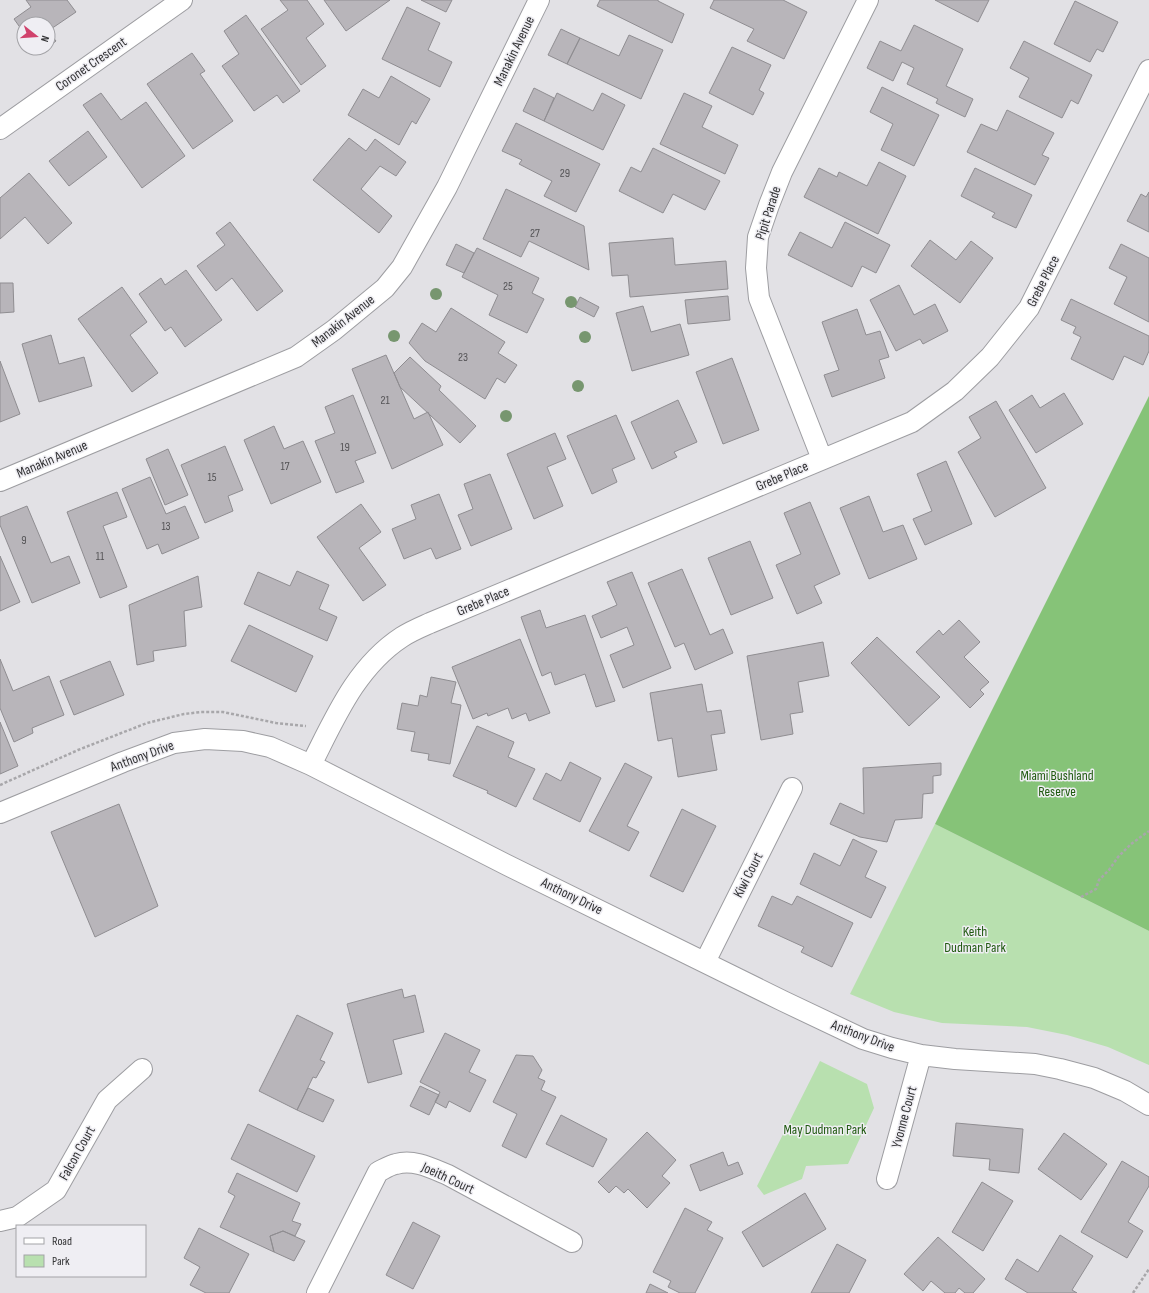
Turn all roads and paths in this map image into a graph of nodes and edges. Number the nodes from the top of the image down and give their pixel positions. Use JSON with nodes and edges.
{"nodes":[{"id":1,"x":182,"y":0,"type":"edge"},
{"id":2,"x":539,"y":0,"type":"edge"},
{"id":3,"x":868,"y":0,"type":"edge"},
{"id":4,"x":1149,"y":70,"type":"edge"},
{"id":5,"x":0,"y":128,"type":"edge"},
{"id":6,"x":822,"y":459,"type":"junction"},
{"id":7,"x":0,"y":481,"type":"edge"},
{"id":8,"x":311,"y":765,"type":"junction"},
{"id":9,"x":792,"y":788,"type":"dead end"},
{"id":10,"x":0,"y":813,"type":"edge"},
{"id":11,"x":1149,"y":831,"type":"edge"},
{"id":12,"x":1081,"y":897,"type":"dead end"},
{"id":13,"x":705,"y":962,"type":"junction"},
{"id":14,"x":921,"y":1055,"type":"junction"},
{"id":15,"x":142,"y":1069,"type":"dead end"},
{"id":16,"x":1149,"y":1105,"type":"edge"},
{"id":17,"x":887,"y":1179,"type":"dead end"},
{"id":18,"x":0,"y":1221,"type":"edge"},
{"id":19,"x":572,"y":1242,"type":"dead end"},
{"id":20,"x":1149,"y":1269,"type":"edge"},
{"id":21,"x":317,"y":1293,"type":"edge"},
{"id":22,"x":1133,"y":1293,"type":"edge"}],
"edges":[{"from":1,"to":5,"type":"street","name":"Coronet Crescent"},
{"from":2,"to":7,"type":"street","name":"Manakin Avenue"},
{"from":3,"to":6,"type":"street","name":"Pipit Parade"},
{"from":4,"to":6,"type":"street","name":"Grebe Place"},
{"from":6,"to":8,"type":"street","name":"Grebe Place"},
{"from":8,"to":10,"type":"street","name":"Anthony Drive"},
{"from":8,"to":13,"type":"street","name":"Anthony Drive"},
{"from":9,"to":13,"type":"street","name":"Kiwi Court"},
{"from":11,"to":12,"type":"path"},
{"from":13,"to":14,"type":"street","name":"Anthony Drive"},
{"from":14,"to":16,"type":"street","name":"Anthony Drive"},
{"from":14,"to":17,"type":"street","name":"Yvonne Court"},
{"from":15,"to":18,"type":"street","name":"Falcon Court"},
{"from":19,"to":21,"type":"street","name":"Joeith Court"},
{"from":20,"to":22,"type":"path"}]}
